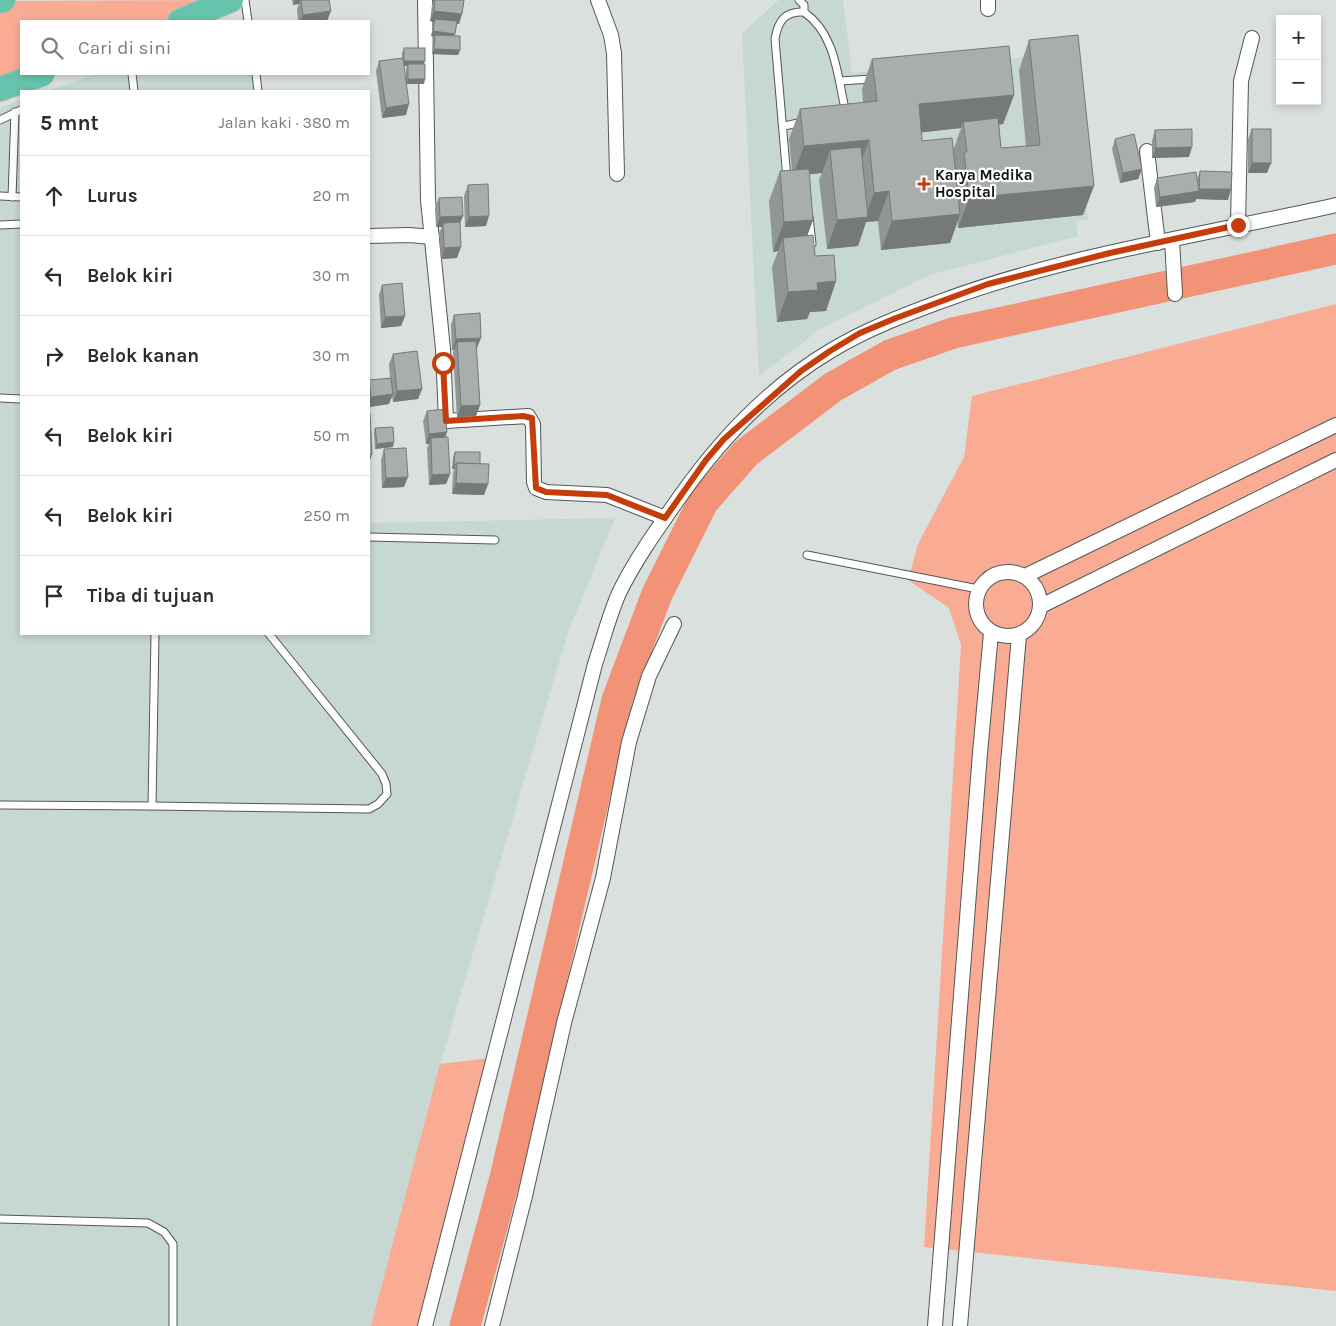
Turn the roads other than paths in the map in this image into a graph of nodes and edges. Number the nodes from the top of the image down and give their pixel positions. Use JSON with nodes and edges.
{"nodes":[{"id":1,"x":231,"y":0,"type":"edge"},
{"id":2,"x":245,"y":0,"type":"edge"},
{"id":3,"x":425,"y":0,"type":"edge"},
{"id":4,"x":598,"y":0,"type":"edge"},
{"id":5,"x":803,"y":4,"type":"edge"},
{"id":6,"x":182,"y":20,"type":"edge"},
{"id":7,"x":248,"y":20,"type":"edge"},
{"id":8,"x":1252,"y":38,"type":"dead end"},
{"id":9,"x":39,"y":75,"type":"edge"},
{"id":10,"x":132,"y":75,"type":"edge"},
{"id":11,"x":256,"y":75,"type":"edge"},
{"id":12,"x":877,"y":79,"type":"edge"},
{"id":13,"x":840,"y":81,"type":"junction"},
{"id":14,"x":0,"y":89,"type":"edge"},
{"id":15,"x":134,"y":90,"type":"edge"},
{"id":16,"x":258,"y":90,"type":"edge"},
{"id":17,"x":18,"y":111,"type":"edge"},
{"id":18,"x":830,"y":114,"type":"edge"},
{"id":19,"x":814,"y":119,"type":"edge"},
{"id":20,"x":0,"y":120,"type":"edge"},
{"id":21,"x":784,"y":126,"type":"junction"},
{"id":22,"x":1147,"y":151,"type":"dead end"},
{"id":23,"x":616,"y":174,"type":"dead end"},
{"id":24,"x":796,"y":186,"type":"edge"},
{"id":25,"x":0,"y":196,"type":"edge"},
{"id":26,"x":12,"y":197,"type":"junction"},
{"id":27,"x":20,"y":197,"type":"edge"},
{"id":28,"x":1336,"y":205,"type":"edge"},
{"id":29,"x":809,"y":210,"type":"edge"},
{"id":30,"x":20,"y":224,"type":"edge"},
{"id":31,"x":0,"y":225,"type":"edge"},
{"id":32,"x":1238,"y":225,"type":"junction"},
{"id":33,"x":370,"y":236,"type":"edge"},
{"id":34,"x":432,"y":237,"type":"junction"},
{"id":35,"x":1165,"y":241,"type":"junction"},
{"id":36,"x":813,"y":252,"type":"edge"},
{"id":37,"x":1175,"y":292,"type":"dead end"},
{"id":38,"x":0,"y":398,"type":"edge"},
{"id":39,"x":20,"y":399,"type":"edge"},
{"id":40,"x":1336,"y":425,"type":"edge"},
{"id":41,"x":1336,"y":460,"type":"edge"},
{"id":42,"x":665,"y":518,"type":"junction"},
{"id":43,"x":370,"y":537,"type":"edge"},
{"id":44,"x":495,"y":540,"type":"dead end"},
{"id":45,"x":807,"y":555,"type":"dead end"},
{"id":46,"x":1025,"y":576,"type":"junction"},
{"id":47,"x":978,"y":589,"type":"junction"},
{"id":48,"x":1041,"y":606,"type":"junction"},
{"id":49,"x":674,"y":624,"type":"dead end"},
{"id":50,"x":991,"y":633,"type":"junction"},
{"id":51,"x":155,"y":635,"type":"edge"},
{"id":52,"x":270,"y":635,"type":"edge"},
{"id":53,"x":1019,"y":635,"type":"junction"},
{"id":54,"x":0,"y":805,"type":"edge"},
{"id":55,"x":152,"y":806,"type":"junction"},
{"id":56,"x":0,"y":1219,"type":"edge"},
{"id":57,"x":173,"y":1326,"type":"edge"},
{"id":58,"x":424,"y":1326,"type":"edge"},
{"id":59,"x":492,"y":1326,"type":"edge"},
{"id":60,"x":935,"y":1326,"type":"edge"},
{"id":61,"x":960,"y":1326,"type":"edge"}],
"edges":[{"from":1,"to":6,"type":"highway"},
{"from":2,"to":7,"type":"lane"},
{"from":3,"to":34,"type":"street"},
{"from":4,"to":23,"type":"street"},
{"from":5,"to":13,"type":"lane"},
{"from":5,"to":21,"type":"lane"},
{"from":8,"to":32,"type":"street"},
{"from":9,"to":14,"type":"highway"},
{"from":10,"to":15,"type":"lane"},
{"from":11,"to":16,"type":"lane"},
{"from":12,"to":13,"type":"lane"},
{"from":13,"to":18,"type":"lane"},
{"from":17,"to":20,"type":"lane"},
{"from":17,"to":26,"type":"lane"},
{"from":19,"to":21,"type":"lane"},
{"from":21,"to":24,"type":"lane"},
{"from":22,"to":35,"type":"street"},
{"from":25,"to":26,"type":"lane"},
{"from":26,"to":27,"type":"lane"},
{"from":28,"to":32,"type":"street"},
{"from":29,"to":36,"type":"lane"},
{"from":30,"to":31,"type":"lane"},
{"from":32,"to":35,"type":"street"},
{"from":33,"to":34,"type":"street"},
{"from":34,"to":42,"type":"street"},
{"from":35,"to":37,"type":"street"},
{"from":35,"to":42,"type":"street"},
{"from":38,"to":39,"type":"lane"},
{"from":40,"to":46,"type":"street"},
{"from":41,"to":48,"type":"street"},
{"from":42,"to":58,"type":"street"},
{"from":43,"to":44,"type":"lane"},
{"from":45,"to":47,"type":"lane"},
{"from":46,"to":47,"type":"street"},
{"from":46,"to":48,"type":"street"},
{"from":47,"to":50,"type":"street"},
{"from":48,"to":53,"type":"street"},
{"from":49,"to":59,"type":"street"},
{"from":50,"to":53,"type":"street"},
{"from":50,"to":60,"type":"street"},
{"from":51,"to":55,"type":"lane"},
{"from":52,"to":55,"type":"lane"},
{"from":53,"to":61,"type":"street"},
{"from":54,"to":55,"type":"lane"},
{"from":56,"to":57,"type":"lane"}]}
